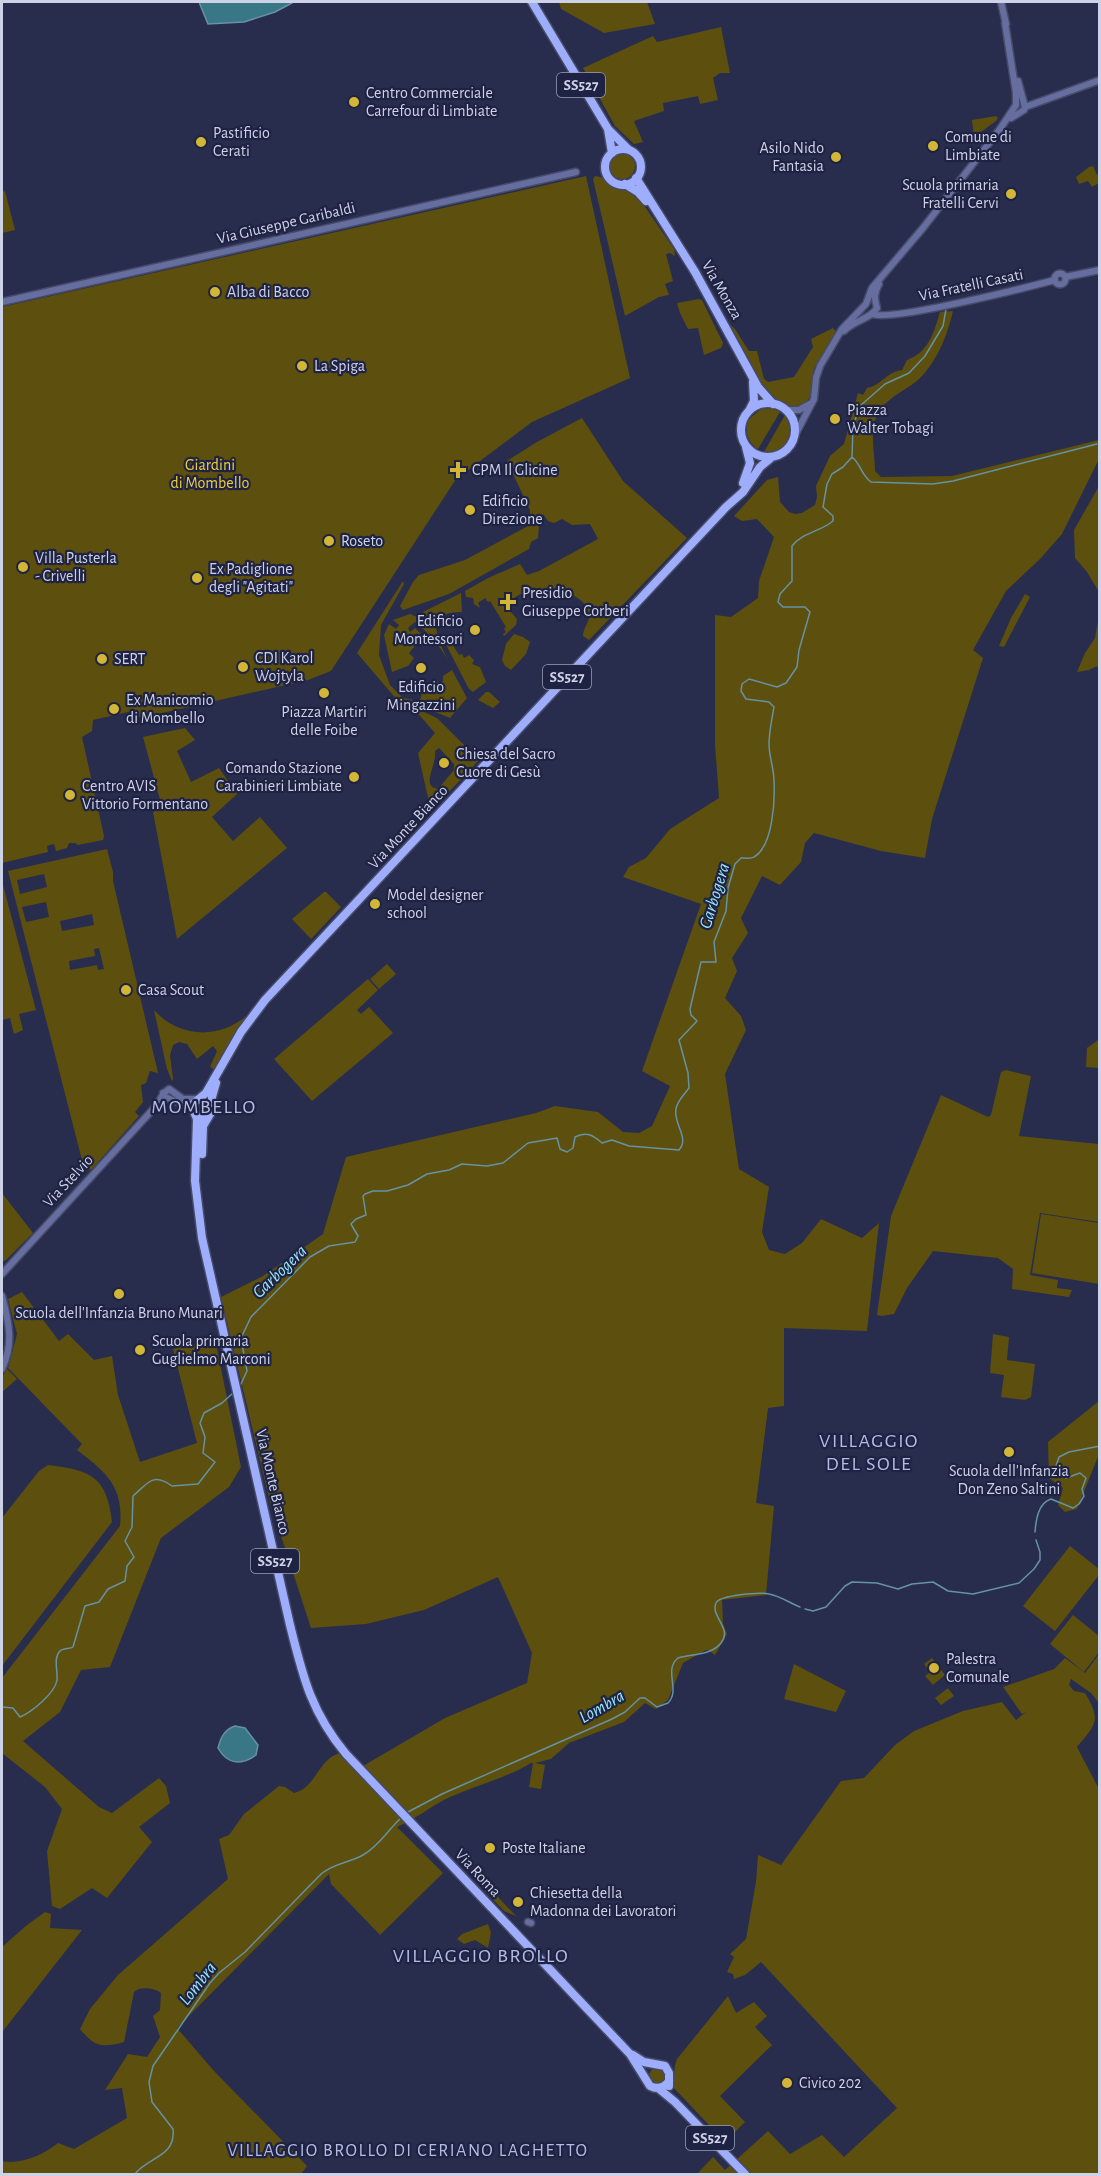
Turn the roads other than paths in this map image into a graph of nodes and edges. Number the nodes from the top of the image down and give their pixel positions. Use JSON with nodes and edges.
{"nodes":[{"id":1,"x":532,"y":2,"type":"edge"},
{"id":2,"x":1001,"y":2,"type":"edge"},
{"id":3,"x":1100,"y":80,"type":"edge"},
{"id":4,"x":1021,"y":107,"type":"junction"},
{"id":5,"x":608,"y":129,"type":"junction"},
{"id":6,"x":629,"y":150,"type":"junction"},
{"id":7,"x":612,"y":153,"type":"junction"},
{"id":8,"x":576,"y":172,"type":"dead end"},
{"id":9,"x":636,"y":178,"type":"junction"},
{"id":10,"x":625,"y":184,"type":"junction"},
{"id":11,"x":665,"y":224,"type":"junction"},
{"id":12,"x":1100,"y":270,"type":"edge"},
{"id":13,"x":882,"y":279,"type":"junction"},
{"id":14,"x":2,"y":302,"type":"edge"},
{"id":15,"x":866,"y":304,"type":"junction"},
{"id":16,"x":875,"y":309,"type":"junction"},
{"id":17,"x":855,"y":319,"type":"junction"},
{"id":18,"x":750,"y":373,"type":"junction"},
{"id":19,"x":813,"y":402,"type":"junction"},
{"id":20,"x":773,"y":404,"type":"junction"},
{"id":21,"x":786,"y":410,"type":"junction"},
{"id":22,"x":747,"y":412,"type":"junction"},
{"id":23,"x":794,"y":437,"type":"junction"},
{"id":24,"x":745,"y":444,"type":"junction"},
{"id":25,"x":771,"y":458,"type":"junction"},
{"id":26,"x":730,"y":503,"type":"junction"},
{"id":27,"x":218,"y":1074,"type":"junction"},
{"id":28,"x":164,"y":1093,"type":"junction"},
{"id":29,"x":198,"y":1099,"type":"junction"},
{"id":30,"x":174,"y":1101,"type":"junction"},
{"id":31,"x":212,"y":1105,"type":"junction"},
{"id":32,"x":156,"y":1106,"type":"junction"},
{"id":33,"x":195,"y":1113,"type":"junction"},
{"id":34,"x":208,"y":1116,"type":"junction"},
{"id":35,"x":197,"y":1193,"type":"junction"},
{"id":36,"x":2,"y":1272,"type":"edge"},
{"id":37,"x":2,"y":1296,"type":"edge"},
{"id":38,"x":2,"y":1369,"type":"edge"},
{"id":39,"x":404,"y":1816,"type":"joint"},
{"id":40,"x":630,"y":2054,"type":"junction"},
{"id":41,"x":654,"y":2064,"type":"junction"},
{"id":42,"x":645,"y":2077,"type":"junction"},
{"id":43,"x":669,"y":2080,"type":"junction"},
{"id":44,"x":658,"y":2088,"type":"junction"},
{"id":45,"x":675,"y":2102,"type":"junction"},
{"id":46,"x":745,"y":2175,"type":"edge"}],
"edges":[{"from":1,"to":5,"type":"main road","number":"SS527"},
{"from":2,"to":4,"type":"street"},
{"from":3,"to":4,"type":"street"},
{"from":4,"to":13,"type":"street"},
{"from":5,"to":6,"type":"main road","number":"SS527"},
{"from":5,"to":7,"type":"main road","number":"SS527"},
{"from":6,"to":7,"type":"main road"},
{"from":6,"to":9,"type":"main road"},
{"from":7,"to":10,"type":"main road"},
{"from":8,"to":14,"type":"street","name":"Via Giuseppe Garibaldi"},
{"from":9,"to":10,"type":"main road"},
{"from":9,"to":11,"type":"main road","name":"Via Monza","number":"SS527"},
{"from":10,"to":11,"type":"main road","name":"Via Monza","number":"SS527"},
{"from":11,"to":18,"type":"main road","name":"Via Monza","number":"SS527"},
{"from":12,"to":16,"type":"street","name":"Via Fratelli Casati"},
{"from":13,"to":15,"type":"street"},
{"from":13,"to":16,"type":"street"},
{"from":15,"to":16,"type":"street","name":"Via Fratelli Casati"},
{"from":15,"to":17,"type":"street"},
{"from":16,"to":17,"type":"street"},
{"from":17,"to":19,"type":"street"},
{"from":18,"to":20,"type":"main road","name":"Via Monza","number":"SS527"},
{"from":18,"to":22,"type":"main road","name":"Via Monza","number":"SS527"},
{"from":19,"to":21,"type":"street"},
{"from":19,"to":23,"type":"street"},
{"from":20,"to":21,"type":"main road","number":"SS527"},
{"from":20,"to":22,"type":"main road"},
{"from":21,"to":23,"type":"main road"},
{"from":22,"to":24,"type":"main road","number":"SS527"},
{"from":23,"to":25,"type":"main road","number":"SS527"},
{"from":24,"to":25,"type":"main road"},
{"from":24,"to":26,"type":"main road","name":"Via Monte Bianco","number":"SS527"},
{"from":25,"to":26,"type":"main road","name":"Via Monte Bianco","number":"SS527"},
{"from":26,"to":27,"type":"main road","name":"Via Monte Bianco","number":"SS527"},
{"from":27,"to":29,"type":"main road","name":"Via Monte Bianco"},
{"from":27,"to":31,"type":"main road","name":"Via Monte Bianco"},
{"from":28,"to":29,"type":"street"},
{"from":28,"to":30,"type":"street"},
{"from":28,"to":32,"type":"street","name":"Via Stelvio"},
{"from":29,"to":31,"type":"main road"},
{"from":29,"to":33,"type":"main road"},
{"from":30,"to":32,"type":"street"},
{"from":30,"to":33,"type":"street"},
{"from":31,"to":34,"type":"main road"},
{"from":32,"to":36,"type":"street","name":"Via Stelvio"},
{"from":33,"to":34,"type":"main road"},
{"from":33,"to":35,"type":"main road","name":"Via Monte Bianco"},
{"from":34,"to":35,"type":"main road","name":"Via Monte Bianco"},
{"from":35,"to":39,"type":"main road","name":"Via Monte Bianco","number":"SS527"},
{"from":37,"to":38,"type":"street"},
{"from":39,"to":40,"type":"main road","name":"Via Roma","number":"SS527"},
{"from":40,"to":41,"type":"main road","name":"Via Roma","number":"SS527"},
{"from":40,"to":42,"type":"main road","name":"Via Roma","number":"SS527"},
{"from":41,"to":42,"type":"main road"},
{"from":41,"to":43,"type":"main road","number":"SS527"},
{"from":42,"to":44,"type":"main road","number":"SS527"},
{"from":43,"to":44,"type":"main road"},
{"from":43,"to":45,"type":"main road","number":"SS527"},
{"from":44,"to":45,"type":"main road","number":"SS527"},
{"from":45,"to":46,"type":"main road","number":"SS527"}]}
